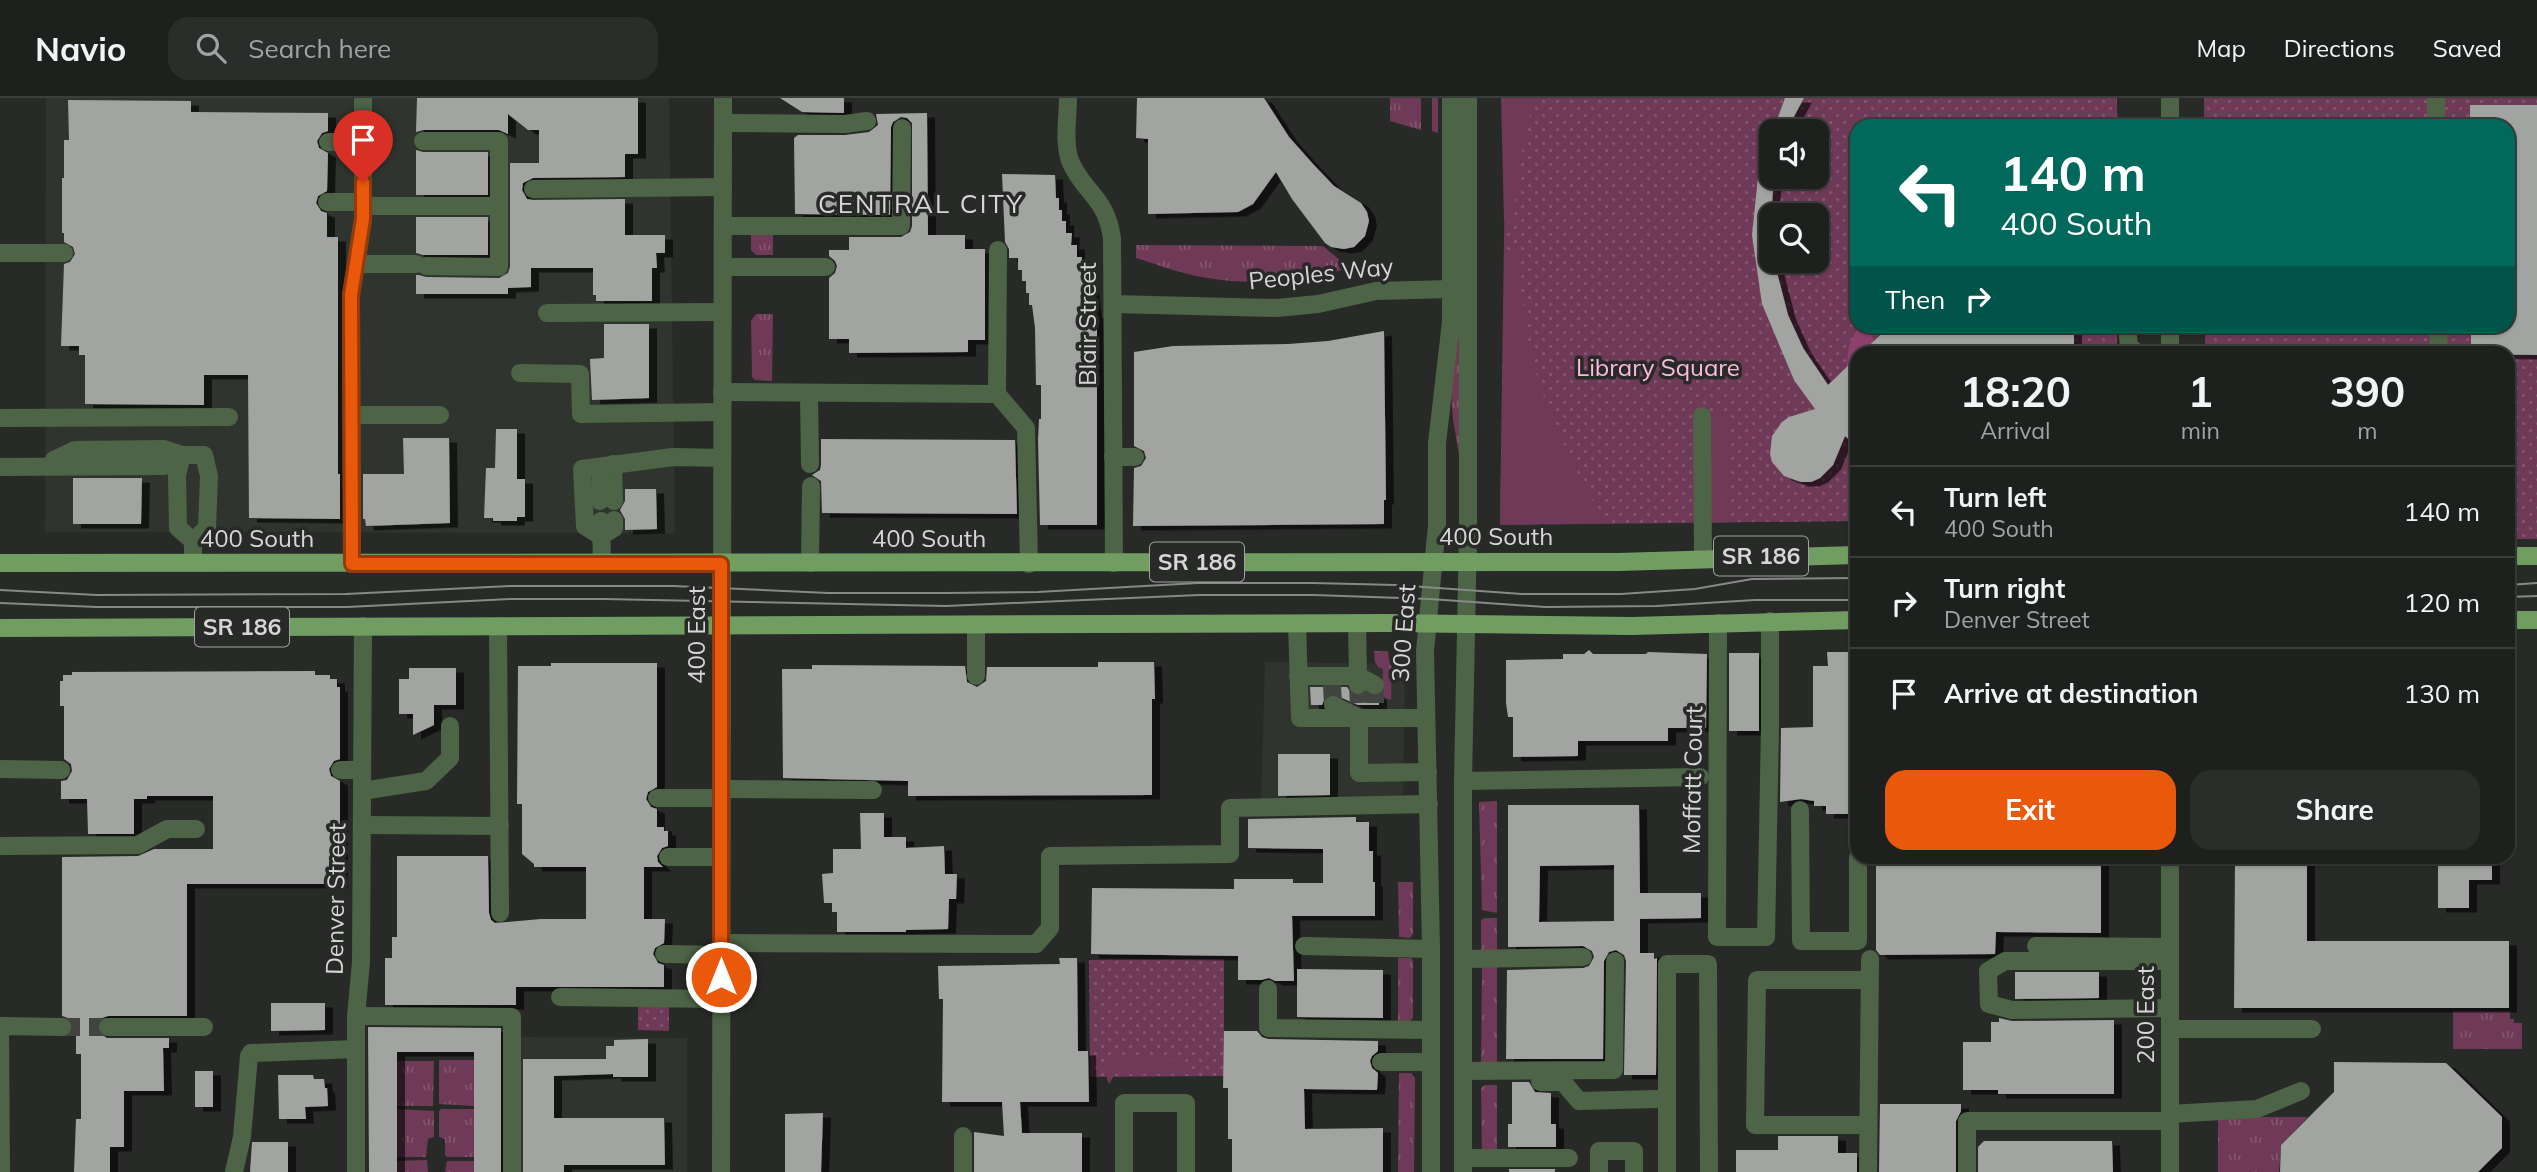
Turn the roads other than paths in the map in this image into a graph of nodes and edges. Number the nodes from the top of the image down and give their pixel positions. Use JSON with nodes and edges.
{"nodes":[{"id":1,"x":363,"y":98,"type":"edge"},
{"id":2,"x":723,"y":98,"type":"edge"},
{"id":3,"x":1068,"y":98,"type":"edge"},
{"id":4,"x":1451,"y":98,"type":"edge"},
{"id":5,"x":1468,"y":98,"type":"edge"},
{"id":6,"x":2170,"y":98,"type":"edge"},
{"id":7,"x":2436,"y":98,"type":"edge"},
{"id":8,"x":2170,"y":119,"type":"edge"},
{"id":9,"x":2436,"y":119,"type":"edge"},
{"id":10,"x":866,"y":121,"type":"dead end"},
{"id":11,"x":723,"y":123,"type":"junction"},
{"id":12,"x":902,"y":128,"type":"dead end"},
{"id":13,"x":423,"y":141,"type":"dead end"},
{"id":14,"x":328,"y":142,"type":"dead end"},
{"id":15,"x":363,"y":142,"type":"junction"},
{"id":16,"x":533,"y":189,"type":"dead end"},
{"id":17,"x":723,"y":193,"type":"junction"},
{"id":18,"x":625,"y":200,"type":"dead end"},
{"id":19,"x":327,"y":202,"type":"dead end"},
{"id":20,"x":363,"y":204,"type":"junction"},
{"id":21,"x":499,"y":206,"type":"junction"},
{"id":22,"x":723,"y":226,"type":"junction"},
{"id":23,"x":998,"y":250,"type":"dead end"},
{"id":24,"x":0,"y":253,"type":"edge"},
{"id":25,"x":64,"y":253,"type":"dead end"},
{"id":26,"x":356,"y":264,"type":"junction"},
{"id":27,"x":723,"y":267,"type":"junction"},
{"id":28,"x":826,"y":267,"type":"dead end"},
{"id":29,"x":1451,"y":289,"type":"junction"},
{"id":30,"x":1112,"y":304,"type":"junction"},
{"id":31,"x":722,"y":312,"type":"junction"},
{"id":32,"x":547,"y":313,"type":"dead end"},
{"id":33,"x":520,"y":373,"type":"dead end"},
{"id":34,"x":722,"y":392,"type":"junction"},
{"id":35,"x":809,"y":393,"type":"junction"},
{"id":36,"x":997,"y":394,"type":"junction"},
{"id":37,"x":722,"y":412,"type":"junction"},
{"id":38,"x":352,"y":415,"type":"junction"},
{"id":39,"x":440,"y":415,"type":"dead end"},
{"id":40,"x":1702,"y":416,"type":"dead end"},
{"id":41,"x":0,"y":418,"type":"edge"},
{"id":42,"x":229,"y":418,"type":"dead end"},
{"id":43,"x":182,"y":455,"type":"junction"},
{"id":44,"x":1113,"y":457,"type":"junction"},
{"id":45,"x":1135,"y":457,"type":"dead end"},
{"id":46,"x":722,"y":458,"type":"junction"},
{"id":47,"x":0,"y":459,"type":"edge"},
{"id":48,"x":810,"y":464,"type":"dead end"},
{"id":49,"x":607,"y":466,"type":"junction"},
{"id":50,"x":0,"y":467,"type":"edge"},
{"id":51,"x":811,"y":486,"type":"dead end"},
{"id":52,"x":607,"y":501,"type":"dead end"},
{"id":53,"x":193,"y":541,"type":"junction"},
{"id":54,"x":1850,"y":555,"type":"edge"},
{"id":55,"x":2515,"y":556,"type":"edge"},
{"id":56,"x":2537,"y":556,"type":"edge"},
{"id":57,"x":1703,"y":559,"type":"junction"},
{"id":58,"x":1434,"y":561,"type":"junction"},
{"id":59,"x":1468,"y":561,"type":"junction"},
{"id":60,"x":0,"y":563,"type":"edge"},
{"id":61,"x":193,"y":563,"type":"junction"},
{"id":62,"x":810,"y":563,"type":"junction"},
{"id":63,"x":1114,"y":563,"type":"junction"},
{"id":64,"x":352,"y":564,"type":"junction"},
{"id":65,"x":602,"y":564,"type":"junction"},
{"id":66,"x":721,"y":564,"type":"junction"},
{"id":67,"x":1029,"y":564,"type":"junction"},
{"id":68,"x":1850,"y":620,"type":"edge"},
{"id":69,"x":2515,"y":620,"type":"edge"},
{"id":70,"x":2537,"y":620,"type":"edge"},
{"id":71,"x":1770,"y":621,"type":"junction"},
{"id":72,"x":1428,"y":623,"type":"junction"},
{"id":73,"x":1297,"y":624,"type":"junction"},
{"id":74,"x":1357,"y":624,"type":"junction"},
{"id":75,"x":1466,"y":624,"type":"junction"},
{"id":76,"x":1718,"y":624,"type":"junction"},
{"id":77,"x":976,"y":625,"type":"junction"},
{"id":78,"x":363,"y":626,"type":"junction"},
{"id":79,"x":498,"y":626,"type":"junction"},
{"id":80,"x":721,"y":627,"type":"junction"},
{"id":81,"x":0,"y":628,"type":"edge"},
{"id":82,"x":976,"y":676,"type":"dead end"},
{"id":83,"x":1298,"y":676,"type":"junction"},
{"id":84,"x":1364,"y":682,"type":"junction"},
{"id":85,"x":1332,"y":685,"type":"dead end"},
{"id":86,"x":1333,"y":705,"type":"dead end"},
{"id":87,"x":1364,"y":709,"type":"junction"},
{"id":88,"x":1425,"y":718,"type":"junction"},
{"id":89,"x":450,"y":726,"type":"dead end"},
{"id":90,"x":0,"y":769,"type":"edge"},
{"id":91,"x":61,"y":770,"type":"dead end"},
{"id":92,"x":340,"y":770,"type":"dead end"},
{"id":93,"x":362,"y":770,"type":"junction"},
{"id":94,"x":1428,"y":772,"type":"junction"},
{"id":95,"x":1700,"y":777,"type":"dead end"},
{"id":96,"x":1464,"y":781,"type":"junction"},
{"id":97,"x":873,"y":790,"type":"dead end"},
{"id":98,"x":362,"y":791,"type":"junction"},
{"id":99,"x":721,"y":793,"type":"junction"},
{"id":100,"x":657,"y":798,"type":"dead end"},
{"id":101,"x":1429,"y":804,"type":"junction"},
{"id":102,"x":1800,"y":810,"type":"dead end"},
{"id":103,"x":362,"y":825,"type":"junction"},
{"id":104,"x":500,"y":826,"type":"junction"},
{"id":105,"x":195,"y":829,"type":"dead end"},
{"id":106,"x":0,"y":846,"type":"edge"},
{"id":107,"x":668,"y":857,"type":"dead end"},
{"id":108,"x":721,"y":857,"type":"junction"},
{"id":109,"x":1858,"y":864,"type":"edge"},
{"id":110,"x":2170,"y":864,"type":"edge"},
{"id":111,"x":500,"y":912,"type":"dead end"},
{"id":112,"x":1304,"y":946,"type":"dead end"},
{"id":113,"x":2036,"y":946,"type":"dead end"},
{"id":114,"x":721,"y":949,"type":"junction"},
{"id":115,"x":1431,"y":949,"type":"junction"},
{"id":116,"x":664,"y":954,"type":"dead end"},
{"id":117,"x":2170,"y":954,"type":"junction"},
{"id":118,"x":1583,"y":957,"type":"dead end"},
{"id":119,"x":1464,"y":959,"type":"junction"},
{"id":120,"x":1870,"y":959,"type":"dead end"},
{"id":121,"x":1615,"y":961,"type":"dead end"},
{"id":122,"x":1869,"y":980,"type":"junction"},
{"id":123,"x":1268,"y":989,"type":"dead end"},
{"id":124,"x":560,"y":997,"type":"dead end"},
{"id":125,"x":721,"y":999,"type":"junction"},
{"id":126,"x":2170,"y":1008,"type":"junction"},
{"id":127,"x":356,"y":1016,"type":"junction"},
{"id":128,"x":0,"y":1026,"type":"edge"},
{"id":129,"x":62,"y":1027,"type":"tunnel mouth"},
{"id":130,"x":108,"y":1027,"type":"tunnel mouth"},
{"id":131,"x":204,"y":1027,"type":"dead end"},
{"id":132,"x":2312,"y":1029,"type":"dead end"},
{"id":133,"x":1430,"y":1030,"type":"junction"},
{"id":134,"x":2170,"y":1030,"type":"junction"},
{"id":135,"x":356,"y":1049,"type":"junction"},
{"id":136,"x":1381,"y":1062,"type":"dead end"},
{"id":137,"x":1430,"y":1062,"type":"junction"},
{"id":138,"x":1464,"y":1077,"type":"junction"},
{"id":139,"x":2301,"y":1091,"type":"dead end"},
{"id":140,"x":0,"y":1097,"type":"edge"},
{"id":141,"x":1656,"y":1099,"type":"dead end"},
{"id":142,"x":2170,"y":1118,"type":"junction"},
{"id":143,"x":1868,"y":1125,"type":"junction"},
{"id":144,"x":963,"y":1136,"type":"dead end"},
{"id":145,"x":1569,"y":1158,"type":"dead end"},
{"id":146,"x":1463,"y":1165,"type":"edge"},
{"id":147,"x":1,"y":1172,"type":"edge"},
{"id":148,"x":234,"y":1172,"type":"edge"},
{"id":149,"x":356,"y":1172,"type":"edge"},
{"id":150,"x":513,"y":1172,"type":"edge"},
{"id":151,"x":722,"y":1172,"type":"edge"},
{"id":152,"x":963,"y":1172,"type":"edge"},
{"id":153,"x":1124,"y":1172,"type":"edge"},
{"id":154,"x":1186,"y":1172,"type":"edge"},
{"id":155,"x":1431,"y":1172,"type":"edge"},
{"id":156,"x":1599,"y":1172,"type":"edge"},
{"id":157,"x":1634,"y":1172,"type":"edge"},
{"id":158,"x":1667,"y":1172,"type":"edge"},
{"id":159,"x":1709,"y":1172,"type":"edge"},
{"id":160,"x":1868,"y":1172,"type":"edge"},
{"id":161,"x":1967,"y":1172,"type":"edge"},
{"id":162,"x":2170,"y":1172,"type":"edge"}],
"edges":[{"from":1,"to":15,"type":"street"},
{"from":2,"to":11,"type":"street","name":"400 East"},
{"from":3,"to":30,"type":"street","name":"Blair Street"},
{"from":4,"to":29,"type":"street","name":"300 East"},
{"from":5,"to":59,"type":"street"},
{"from":6,"to":8,"type":"street"},
{"from":7,"to":9,"type":"street"},
{"from":10,"to":11,"type":"street"},
{"from":11,"to":17,"type":"street","name":"400 East"},
{"from":12,"to":22,"type":"street"},
{"from":13,"to":21,"type":"street"},
{"from":14,"to":15,"type":"street"},
{"from":15,"to":20,"type":"street"},
{"from":16,"to":17,"type":"street"},
{"from":17,"to":18,"type":"street"},
{"from":17,"to":22,"type":"street","name":"400 East"},
{"from":19,"to":20,"type":"street"},
{"from":20,"to":21,"type":"street"},
{"from":20,"to":26,"type":"street"},
{"from":21,"to":26,"type":"street"},
{"from":22,"to":27,"type":"street","name":"400 East"},
{"from":23,"to":36,"type":"street"},
{"from":24,"to":25,"type":"street"},
{"from":26,"to":38,"type":"street"},
{"from":27,"to":28,"type":"street"},
{"from":27,"to":31,"type":"street","name":"400 East"},
{"from":29,"to":30,"type":"street","name":"Peoples Way"},
{"from":29,"to":58,"type":"street","name":"300 East"},
{"from":30,"to":44,"type":"street","name":"Blair Street"},
{"from":31,"to":32,"type":"street"},
{"from":31,"to":34,"type":"street","name":"400 East"},
{"from":33,"to":37,"type":"street"},
{"from":34,"to":35,"type":"street"},
{"from":34,"to":37,"type":"street","name":"400 East"},
{"from":35,"to":36,"type":"street"},
{"from":35,"to":48,"type":"street"},
{"from":36,"to":67,"type":"street"},
{"from":37,"to":46,"type":"street","name":"400 East"},
{"from":38,"to":39,"type":"street"},
{"from":38,"to":64,"type":"street"},
{"from":40,"to":57,"type":"street"},
{"from":41,"to":42,"type":"street"},
{"from":43,"to":47,"type":"street"},
{"from":43,"to":50,"type":"street"},
{"from":43,"to":53,"type":"street"},
{"from":43,"to":53,"type":"street"},
{"from":44,"to":45,"type":"street"},
{"from":44,"to":63,"type":"street","name":"Blair Street"},
{"from":46,"to":49,"type":"street"},
{"from":46,"to":66,"type":"street","name":"400 East"},
{"from":49,"to":52,"type":"street"},
{"from":49,"to":65,"type":"street"},
{"from":51,"to":62,"type":"street"},
{"from":53,"to":61,"type":"street"},
{"from":54,"to":57,"type":"main road","name":"400 South","number":"SR 186"},
{"from":55,"to":56,"type":"main road"},
{"from":57,"to":59,"type":"main road","name":"400 South","number":"SR 186"},
{"from":58,"to":59,"type":"main road","name":"400 South","number":"SR 186"},
{"from":58,"to":63,"type":"main road","name":"400 South","number":"SR 186"},
{"from":58,"to":72,"type":"street","name":"300 East"},
{"from":59,"to":75,"type":"street"},
{"from":60,"to":61,"type":"main road","name":"400 South","number":"SR 186"},
{"from":61,"to":64,"type":"main road","name":"400 South","number":"SR 186"},
{"from":62,"to":66,"type":"main road","name":"400 South","number":"SR 186"},
{"from":62,"to":67,"type":"main road","name":"400 South","number":"SR 186"},
{"from":63,"to":67,"type":"main road","name":"400 South","number":"SR 186"},
{"from":64,"to":65,"type":"main road","name":"400 South","number":"SR 186"},
{"from":65,"to":66,"type":"main road","name":"400 South","number":"SR 186"},
{"from":66,"to":80,"type":"street","name":"400 East"},
{"from":68,"to":71,"type":"main road","number":"SR 186"},
{"from":69,"to":70,"type":"main road"},
{"from":71,"to":76,"type":"main road","number":"SR 186"},
{"from":71,"to":76,"type":"street","name":"Moffatt Court"},
{"from":72,"to":74,"type":"main road","number":"SR 186"},
{"from":72,"to":75,"type":"main road","number":"SR 186"},
{"from":72,"to":88,"type":"street","name":"300 East"},
{"from":73,"to":74,"type":"main road","number":"SR 186"},
{"from":73,"to":77,"type":"main road","number":"SR 186"},
{"from":73,"to":83,"type":"street"},
{"from":74,"to":84,"type":"street"},
{"from":75,"to":76,"type":"main road","number":"SR 186"},
{"from":75,"to":96,"type":"street"},
{"from":77,"to":80,"type":"main road","number":"SR 186"},
{"from":77,"to":82,"type":"street"},
{"from":78,"to":79,"type":"main road","number":"SR 186"},
{"from":78,"to":81,"type":"main road","number":"SR 186"},
{"from":78,"to":93,"type":"street","name":"Denver Street"},
{"from":79,"to":80,"type":"main road","number":"SR 186"},
{"from":79,"to":104,"type":"street"},
{"from":80,"to":99,"type":"street","name":"400 East"},
{"from":83,"to":84,"type":"street"},
{"from":83,"to":87,"type":"street"},
{"from":84,"to":85,"type":"street"},
{"from":86,"to":87,"type":"street"},
{"from":87,"to":88,"type":"street"},
{"from":87,"to":94,"type":"street"},
{"from":88,"to":94,"type":"street","name":"300 East"},
{"from":89,"to":98,"type":"street"},
{"from":90,"to":91,"type":"street"},
{"from":92,"to":93,"type":"street"},
{"from":93,"to":98,"type":"street","name":"Denver Street"},
{"from":94,"to":101,"type":"street","name":"300 East"},
{"from":95,"to":96,"type":"street"},
{"from":96,"to":119,"type":"street"},
{"from":97,"to":99,"type":"street"},
{"from":98,"to":103,"type":"street","name":"Denver Street"},
{"from":99,"to":100,"type":"street"},
{"from":99,"to":108,"type":"street","name":"400 East"},
{"from":101,"to":114,"type":"street"},
{"from":101,"to":115,"type":"street","name":"300 East"},
{"from":102,"to":109,"type":"street"},
{"from":103,"to":104,"type":"street"},
{"from":103,"to":127,"type":"street","name":"Denver Street"},
{"from":104,"to":111,"type":"street"},
{"from":105,"to":106,"type":"street"},
{"from":107,"to":108,"type":"street"},
{"from":108,"to":114,"type":"street","name":"400 East"},
{"from":110,"to":117,"type":"street","name":"200 East"},
{"from":112,"to":115,"type":"street"},
{"from":113,"to":117,"type":"street"},
{"from":114,"to":116,"type":"street"},
{"from":114,"to":125,"type":"street","name":"400 East"},
{"from":115,"to":133,"type":"street","name":"300 East"},
{"from":117,"to":126,"type":"street","name":"200 East"},
{"from":117,"to":126,"type":"street"},
{"from":118,"to":119,"type":"street"},
{"from":119,"to":138,"type":"street"},
{"from":120,"to":122,"type":"street"},
{"from":121,"to":138,"type":"street"},
{"from":122,"to":143,"type":"street"},
{"from":122,"to":143,"type":"street"},
{"from":123,"to":133,"type":"street"},
{"from":124,"to":125,"type":"street"},
{"from":125,"to":151,"type":"street","name":"400 East"},
{"from":126,"to":134,"type":"street","name":"200 East"},
{"from":127,"to":135,"type":"street","name":"Denver Street"},
{"from":127,"to":150,"type":"street"},
{"from":128,"to":129,"type":"street"},
{"from":128,"to":140,"type":"street"},
{"from":130,"to":131,"type":"street"},
{"from":132,"to":134,"type":"street"},
{"from":133,"to":137,"type":"street","name":"300 East"},
{"from":134,"to":142,"type":"street","name":"200 East"},
{"from":135,"to":148,"type":"street"},
{"from":135,"to":149,"type":"street","name":"Denver Street"},
{"from":136,"to":137,"type":"street"},
{"from":137,"to":155,"type":"street","name":"300 East"},
{"from":138,"to":141,"type":"street"},
{"from":138,"to":146,"type":"street"},
{"from":139,"to":142,"type":"street"},
{"from":140,"to":147,"type":"street"},
{"from":142,"to":161,"type":"street"},
{"from":142,"to":162,"type":"street","name":"200 East"},
{"from":143,"to":160,"type":"street"},
{"from":144,"to":152,"type":"street"},
{"from":145,"to":146,"type":"street"},
{"from":153,"to":154,"type":"street"},
{"from":156,"to":157,"type":"street"},
{"from":158,"to":159,"type":"street"}]}
